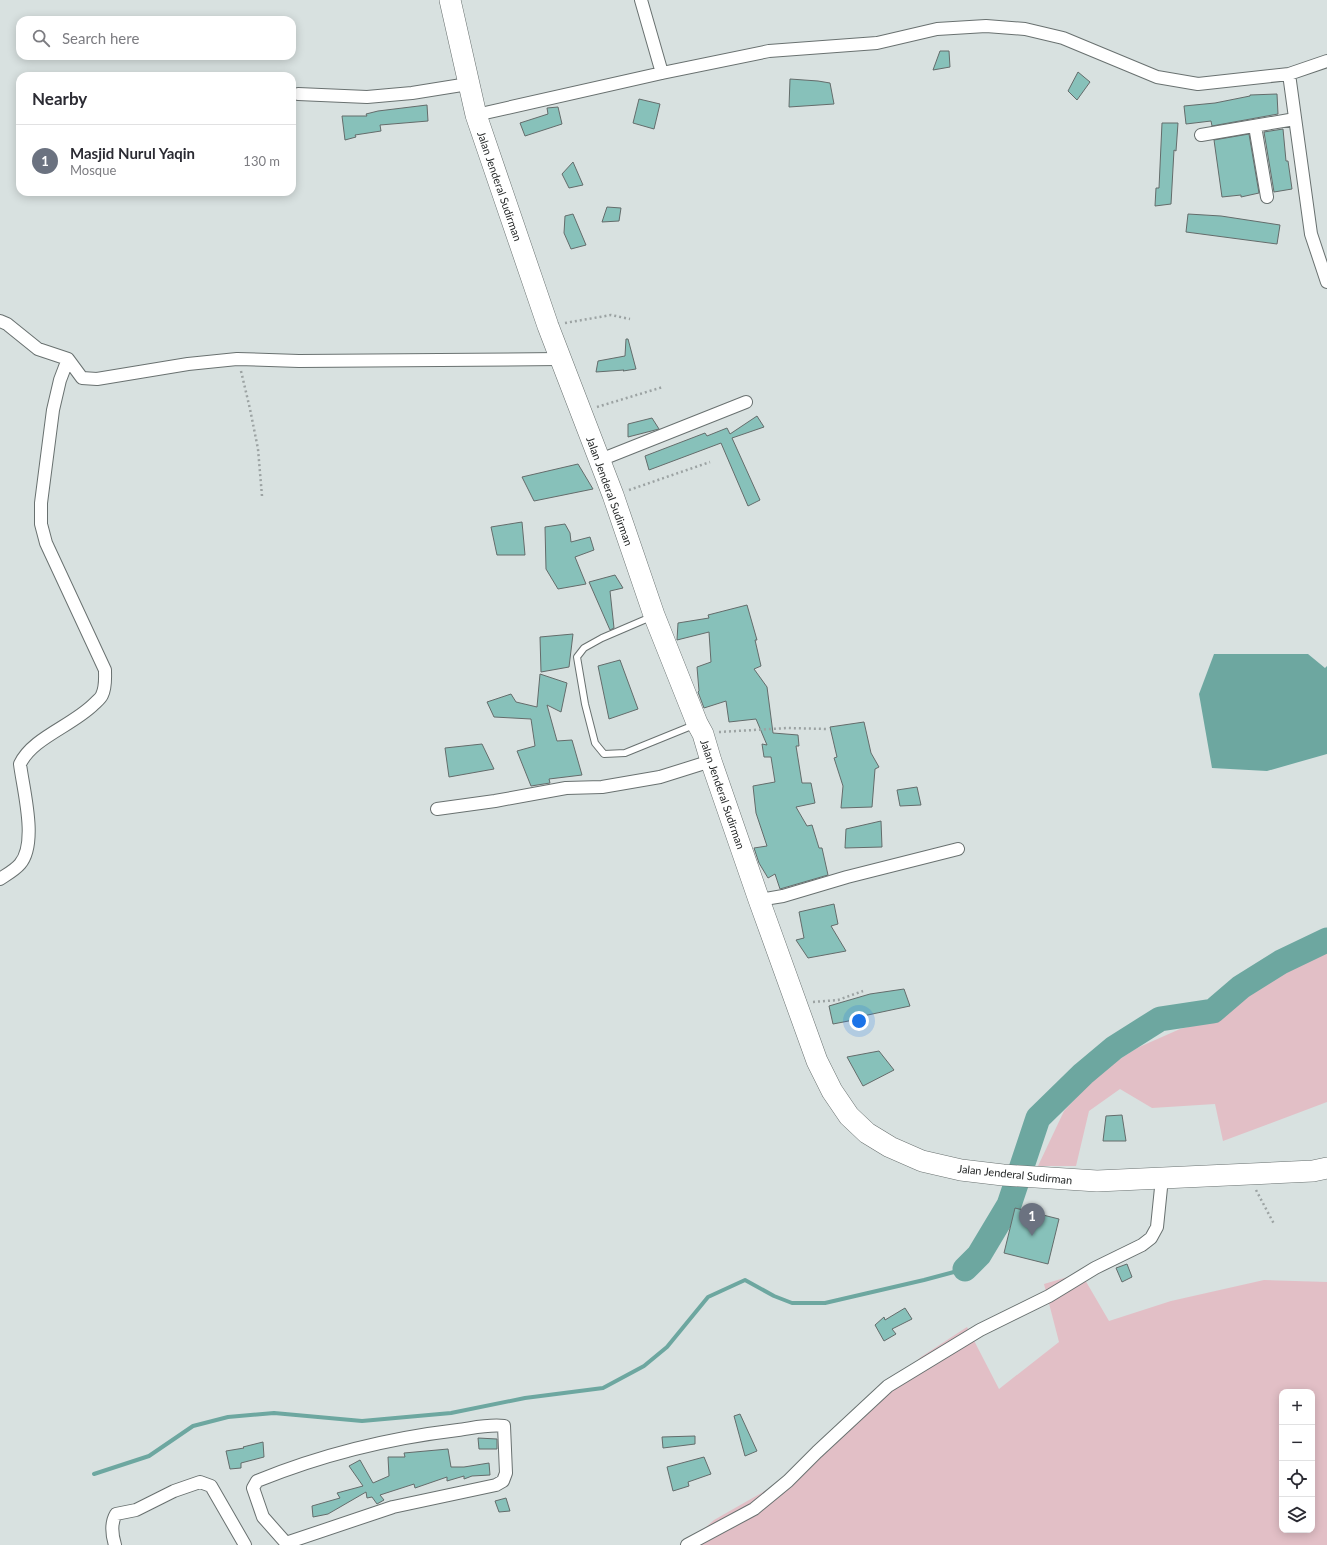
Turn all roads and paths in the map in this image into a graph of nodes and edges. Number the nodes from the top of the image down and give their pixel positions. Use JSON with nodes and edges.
{"nodes":[{"id":1,"x":450,"y":0,"type":"edge"},
{"id":2,"x":641,"y":0,"type":"edge"},
{"id":3,"x":1327,"y":61,"type":"edge"},
{"id":4,"x":662,"y":73,"type":"junction"},
{"id":5,"x":1289,"y":74,"type":"junction"},
{"id":6,"x":468,"y":84,"type":"junction"},
{"id":7,"x":298,"y":94,"type":"dead end"},
{"id":8,"x":476,"y":115,"type":"junction"},
{"id":9,"x":1296,"y":119,"type":"junction"},
{"id":10,"x":1255,"y":126,"type":"junction"},
{"id":11,"x":1201,"y":135,"type":"dead end"},
{"id":12,"x":1267,"y":197,"type":"dead end"},
{"id":13,"x":1327,"y":282,"type":"edge"},
{"id":14,"x":630,"y":320,"type":"dead end"},
{"id":15,"x":0,"y":321,"type":"edge"},
{"id":16,"x":548,"y":326,"type":"junction"},
{"id":17,"x":68,"y":359,"type":"junction"},
{"id":18,"x":237,"y":359,"type":"junction"},
{"id":19,"x":560,"y":359,"type":"junction"},
{"id":20,"x":663,"y":387,"type":"dead end"},
{"id":21,"x":746,"y":402,"type":"dead end"},
{"id":22,"x":581,"y":412,"type":"junction"},
{"id":23,"x":600,"y":460,"type":"junction"},
{"id":24,"x":710,"y":462,"type":"dead end"},
{"id":25,"x":613,"y":495,"type":"junction"},
{"id":26,"x":262,"y":496,"type":"dead end"},
{"id":27,"x":654,"y":615,"type":"junction"},
{"id":28,"x":700,"y":729,"type":"junction"},
{"id":29,"x":826,"y":729,"type":"dead end"},
{"id":30,"x":710,"y":761,"type":"junction"},
{"id":31,"x":437,"y":809,"type":"dead end"},
{"id":32,"x":958,"y":849,"type":"dead end"},
{"id":33,"x":0,"y":879,"type":"edge"},
{"id":34,"x":759,"y":900,"type":"junction"},
{"id":35,"x":863,"y":991,"type":"dead end"},
{"id":36,"x":796,"y":1003,"type":"junction"},
{"id":37,"x":1327,"y":1168,"type":"edge"},
{"id":38,"x":1248,"y":1174,"type":"junction"},
{"id":39,"x":1162,"y":1178,"type":"junction"},
{"id":40,"x":1274,"y":1224,"type":"dead end"},
{"id":41,"x":287,"y":1544,"type":"edge"},
{"id":42,"x":115,"y":1545,"type":"edge"},
{"id":43,"x":245,"y":1545,"type":"edge"},
{"id":44,"x":687,"y":1545,"type":"edge"}],
"edges":[{"from":1,"to":6,"type":"highway","name":"Jalan Jenderal Sudirman"},
{"from":2,"to":4,"type":"street"},
{"from":3,"to":5,"type":"street"},
{"from":4,"to":5,"type":"street"},
{"from":4,"to":8,"type":"street"},
{"from":5,"to":9,"type":"street"},
{"from":6,"to":7,"type":"street"},
{"from":6,"to":8,"type":"highway","name":"Jalan Jenderal Sudirman"},
{"from":8,"to":16,"type":"highway","name":"Jalan Jenderal Sudirman"},
{"from":9,"to":10,"type":"street"},
{"from":9,"to":13,"type":"street"},
{"from":10,"to":11,"type":"street"},
{"from":10,"to":12,"type":"street"},
{"from":14,"to":16,"type":"path"},
{"from":15,"to":17,"type":"street"},
{"from":16,"to":19,"type":"highway","name":"Jalan Jenderal Sudirman"},
{"from":17,"to":18,"type":"street"},
{"from":17,"to":33,"type":"street"},
{"from":18,"to":19,"type":"street"},
{"from":18,"to":26,"type":"path"},
{"from":19,"to":22,"type":"highway","name":"Jalan Jenderal Sudirman"},
{"from":20,"to":22,"type":"path"},
{"from":21,"to":23,"type":"street"},
{"from":22,"to":23,"type":"highway","name":"Jalan Jenderal Sudirman"},
{"from":23,"to":25,"type":"highway","name":"Jalan Jenderal Sudirman"},
{"from":24,"to":25,"type":"path"},
{"from":25,"to":27,"type":"highway","name":"Jalan Jenderal Sudirman"},
{"from":27,"to":28,"type":"highway","name":"Jalan Jenderal Sudirman"},
{"from":27,"to":28,"type":"lane"},
{"from":28,"to":29,"type":"path"},
{"from":28,"to":30,"type":"highway","name":"Jalan Jenderal Sudirman"},
{"from":30,"to":31,"type":"street"},
{"from":30,"to":34,"type":"highway","name":"Jalan Jenderal Sudirman"},
{"from":32,"to":34,"type":"street"},
{"from":34,"to":36,"type":"highway","name":"Jalan Jenderal Sudirman"},
{"from":35,"to":36,"type":"path"},
{"from":36,"to":39,"type":"highway","name":"Jalan Jenderal Sudirman"},
{"from":37,"to":38,"type":"highway","name":"Jalan Jenderal Sudirman"},
{"from":38,"to":39,"type":"highway","name":"Jalan Jenderal Sudirman"},
{"from":38,"to":40,"type":"path"},
{"from":39,"to":44,"type":"street"},
{"from":41,"to":41,"type":"street"},
{"from":42,"to":43,"type":"street"}]}
